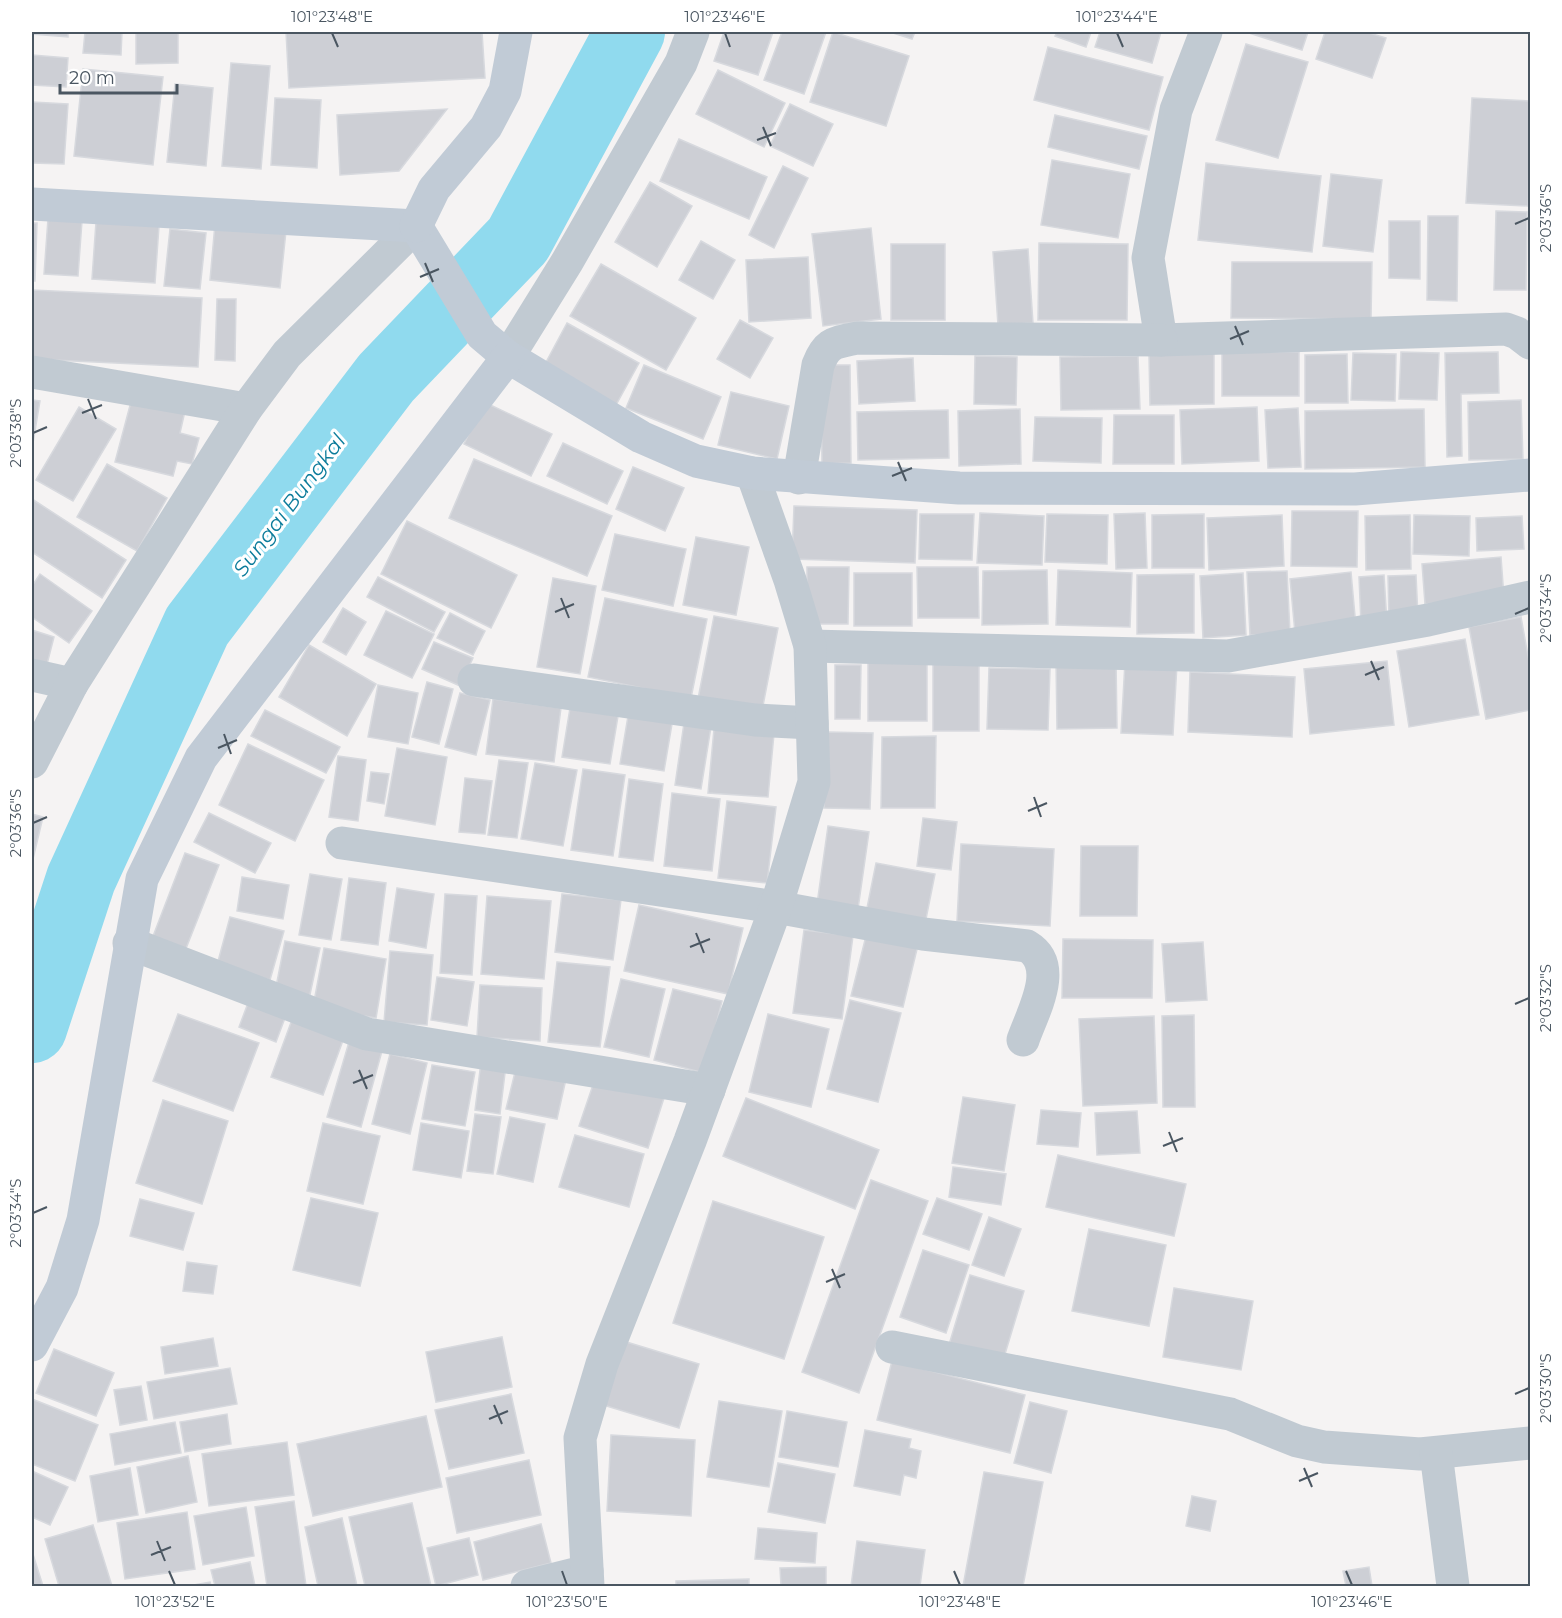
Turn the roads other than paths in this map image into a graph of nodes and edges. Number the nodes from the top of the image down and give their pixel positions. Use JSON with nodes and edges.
{"nodes":[{"id":1,"x":516,"y":32,"type":"edge"},
{"id":2,"x":693,"y":32,"type":"edge"},
{"id":3,"x":1206,"y":32,"type":"edge"},
{"id":4,"x":32,"y":204,"type":"edge"},
{"id":5,"x":416,"y":226,"type":"junction"},
{"id":6,"x":1161,"y":340,"type":"junction"},
{"id":7,"x":1530,"y":343,"type":"edge"},
{"id":8,"x":508,"y":357,"type":"junction"},
{"id":9,"x":32,"y":372,"type":"edge"},
{"id":10,"x":246,"y":409,"type":"junction"},
{"id":11,"x":752,"y":473,"type":"junction"},
{"id":12,"x":1530,"y":476,"type":"edge"},
{"id":13,"x":800,"y":478,"type":"junction"},
{"id":14,"x":1530,"y":597,"type":"edge"},
{"id":15,"x":810,"y":646,"type":"junction"},
{"id":16,"x":32,"y":675,"type":"edge"},
{"id":17,"x":474,"y":680,"type":"dead end"},
{"id":18,"x":72,"y":684,"type":"junction"},
{"id":19,"x":812,"y":723,"type":"junction"},
{"id":20,"x":32,"y":762,"type":"edge"},
{"id":21,"x":342,"y":843,"type":"dead end"},
{"id":22,"x":776,"y":907,"type":"junction"},
{"id":23,"x":129,"y":943,"type":"junction"},
{"id":24,"x":1023,"y":1040,"type":"dead end"},
{"id":25,"x":709,"y":1090,"type":"junction"},
{"id":26,"x":32,"y":1344,"type":"edge"},
{"id":27,"x":892,"y":1347,"type":"dead end"},
{"id":28,"x":1530,"y":1443,"type":"edge"},
{"id":29,"x":1436,"y":1453,"type":"junction"},
{"id":30,"x":588,"y":1579,"type":"edge"},
{"id":31,"x":527,"y":1587,"type":"edge"},
{"id":32,"x":1453,"y":1587,"type":"edge"}],
"edges":[{"from":1,"to":5,"type":"main road"},
{"from":2,"to":8,"type":"street"},
{"from":3,"to":6,"type":"street"},
{"from":4,"to":5,"type":"main road"},
{"from":5,"to":8,"type":"main road"},
{"from":5,"to":10,"type":"street"},
{"from":6,"to":7,"type":"street"},
{"from":6,"to":13,"type":"street"},
{"from":8,"to":11,"type":"main road"},
{"from":8,"to":23,"type":"main road"},
{"from":9,"to":10,"type":"street"},
{"from":10,"to":18,"type":"street"},
{"from":11,"to":13,"type":"main road"},
{"from":11,"to":15,"type":"street"},
{"from":12,"to":13,"type":"main road"},
{"from":14,"to":15,"type":"street"},
{"from":15,"to":19,"type":"street"},
{"from":16,"to":18,"type":"street"},
{"from":17,"to":19,"type":"street"},
{"from":18,"to":20,"type":"street"},
{"from":19,"to":22,"type":"street"},
{"from":21,"to":22,"type":"street"},
{"from":22,"to":24,"type":"street"},
{"from":22,"to":25,"type":"street"},
{"from":23,"to":25,"type":"street"},
{"from":23,"to":26,"type":"main road"},
{"from":25,"to":30,"type":"street"},
{"from":27,"to":29,"type":"street"},
{"from":28,"to":29,"type":"street"},
{"from":29,"to":32,"type":"street"},
{"from":30,"to":31,"type":"street"}]}
